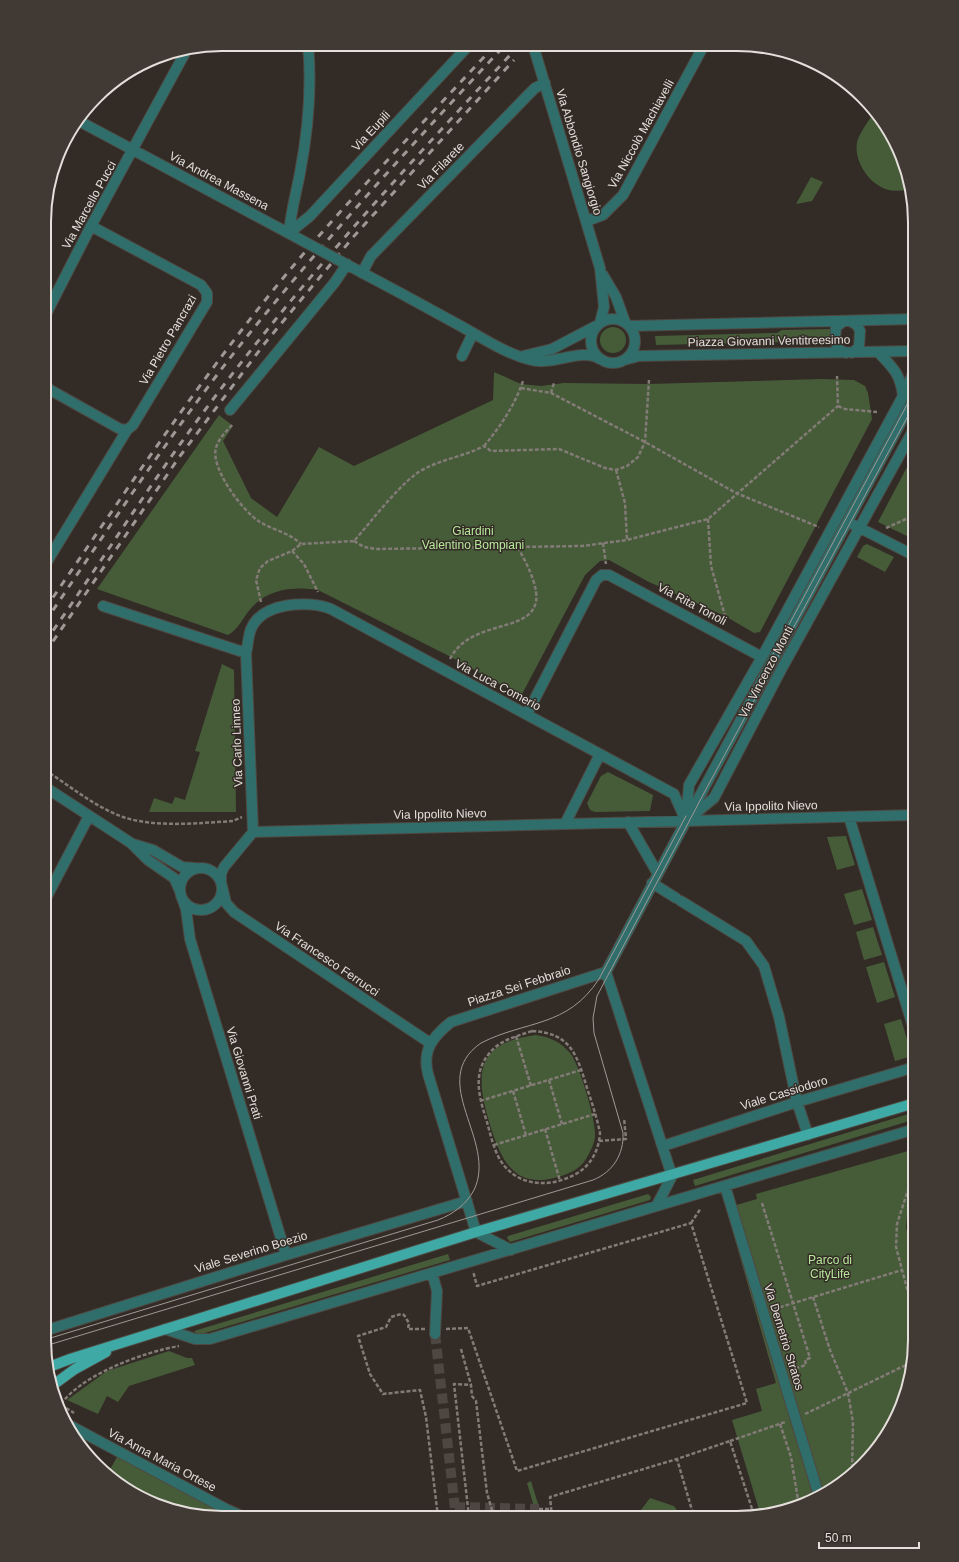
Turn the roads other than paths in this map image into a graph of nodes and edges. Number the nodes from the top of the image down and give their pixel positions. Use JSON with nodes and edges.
{"nodes":[{"id":1,"x":308,"y":51,"type":"edge"},
{"id":2,"x":464,"y":51,"type":"edge"},
{"id":3,"x":535,"y":51,"type":"edge"},
{"id":4,"x":701,"y":51,"type":"edge"},
{"id":5,"x":184,"y":55,"type":"edge"},
{"id":6,"x":545,"y":83,"type":"junction"},
{"id":7,"x":83,"y":123,"type":"edge"},
{"id":8,"x":133,"y":150,"type":"junction"},
{"id":9,"x":587,"y":222,"type":"junction"},
{"id":10,"x":91,"y":226,"type":"junction"},
{"id":11,"x":289,"y":233,"type":"junction"},
{"id":12,"x":344,"y":263,"type":"junction"},
{"id":13,"x":600,"y":268,"type":"junction"},
{"id":14,"x":362,"y":273,"type":"junction"},
{"id":15,"x":51,"y":304,"type":"edge"},
{"id":16,"x":908,"y":319,"type":"edge"},
{"id":17,"x":847,"y":321,"type":"junction"},
{"id":18,"x":627,"y":324,"type":"junction"},
{"id":19,"x":598,"y":325,"type":"junction"},
{"id":20,"x":473,"y":333,"type":"junction"},
{"id":21,"x":908,"y":351,"type":"edge"},
{"id":22,"x":878,"y":352,"type":"junction"},
{"id":23,"x":849,"y":353,"type":"junction"},
{"id":24,"x":462,"y":356,"type":"dead end"},
{"id":25,"x":519,"y":356,"type":"junction"},
{"id":26,"x":600,"y":359,"type":"junction"},
{"id":27,"x":624,"y":360,"type":"junction"},
{"id":28,"x":908,"y":385,"type":"edge"},
{"id":29,"x":51,"y":390,"type":"edge"},
{"id":30,"x":903,"y":396,"type":"junction"},
{"id":31,"x":908,"y":408,"type":"edge"},
{"id":32,"x":230,"y":410,"type":"dead end"},
{"id":33,"x":127,"y":430,"type":"junction"},
{"id":34,"x":908,"y":440,"type":"edge"},
{"id":35,"x":842,"y":519,"type":"junction"},
{"id":36,"x":860,"y":527,"type":"junction"},
{"id":37,"x":908,"y":552,"type":"edge"},
{"id":38,"x":51,"y":555,"type":"edge"},
{"id":39,"x":103,"y":606,"type":"dead end"},
{"id":40,"x":279,"y":607,"type":"joint"},
{"id":41,"x":246,"y":654,"type":"junction"},
{"id":42,"x":762,"y":657,"type":"junction"},
{"id":43,"x":527,"y":714,"type":"junction"},
{"id":44,"x":600,"y":754,"type":"junction"},
{"id":45,"x":51,"y":790,"type":"edge"},
{"id":46,"x":908,"y":815,"type":"edge"},
{"id":47,"x":89,"y":816,"type":"junction"},
{"id":48,"x":849,"y":817,"type":"junction"},
{"id":49,"x":686,"y":821,"type":"junction"},
{"id":50,"x":628,"y":822,"type":"junction"},
{"id":51,"x":565,"y":824,"type":"junction"},
{"id":52,"x":253,"y":832,"type":"junction"},
{"id":53,"x":131,"y":843,"type":"junction"},
{"id":54,"x":197,"y":868,"type":"junction"},
{"id":55,"x":658,"y":874,"type":"junction"},
{"id":56,"x":652,"y":883,"type":"junction"},
{"id":57,"x":222,"y":885,"type":"junction"},
{"id":58,"x":51,"y":889,"type":"edge"},
{"id":59,"x":181,"y":895,"type":"junction"},
{"id":60,"x":606,"y":972,"type":"junction"},
{"id":61,"x":908,"y":1010,"type":"edge"},
{"id":62,"x":430,"y":1043,"type":"junction"},
{"id":63,"x":908,"y":1068,"type":"edge"},
{"id":64,"x":797,"y":1102,"type":"junction"},
{"id":65,"x":908,"y":1105,"type":"edge"},
{"id":66,"x":908,"y":1128,"type":"edge"},
{"id":67,"x":808,"y":1135,"type":"junction"},
{"id":68,"x":662,"y":1146,"type":"junction"},
{"id":69,"x":672,"y":1176,"type":"junction"},
{"id":70,"x":725,"y":1186,"type":"junction"},
{"id":71,"x":467,"y":1201,"type":"junction"},
{"id":72,"x":657,"y":1205,"type":"junction"},
{"id":73,"x":476,"y":1232,"type":"junction"},
{"id":74,"x":511,"y":1250,"type":"junction"},
{"id":75,"x":286,"y":1255,"type":"junction"},
{"id":76,"x":432,"y":1273,"type":"junction"},
{"id":77,"x":51,"y":1329,"type":"edge"},
{"id":78,"x":166,"y":1329,"type":"junction"},
{"id":79,"x":436,"y":1332,"type":"tunnel mouth"},
{"id":80,"x":123,"y":1342,"type":"junction"},
{"id":81,"x":53,"y":1365,"type":"edge"},
{"id":82,"x":57,"y":1382,"type":"edge"},
{"id":83,"x":76,"y":1428,"type":"edge"},
{"id":84,"x":817,"y":1490,"type":"edge"},
{"id":85,"x":230,"y":1511,"type":"edge"}],
"edges":[{"from":1,"to":11,"type":"street"},
{"from":2,"to":11,"type":"street","name":"Via Eupili"},
{"from":3,"to":6,"type":"street","name":"Via Abbondio Sangiorgio"},
{"from":4,"to":9,"type":"street","name":"Via Niccolò Machiavelli"},
{"from":5,"to":8,"type":"street","name":"Via Marcello Pucci"},
{"from":6,"to":9,"type":"street","name":"Via Abbondio Sangiorgio"},
{"from":6,"to":14,"type":"street","name":"Via Filarete"},
{"from":7,"to":8,"type":"street","name":"Via Andrea Massena"},
{"from":8,"to":10,"type":"street","name":"Via Marcello Pucci"},
{"from":8,"to":11,"type":"street","name":"Via Andrea Massena"},
{"from":9,"to":13,"type":"street","name":"Via Abbondio Sangiorgio"},
{"from":10,"to":15,"type":"street","name":"Via Marcello Pucci"},
{"from":10,"to":33,"type":"street","name":"Via Pietro Pancrazi"},
{"from":11,"to":12,"type":"street","name":"Via Andrea Massena","bridge":true},
{"from":12,"to":14,"type":"street","name":"Via Andrea Massena"},
{"from":12,"to":32,"type":"street"},
{"from":13,"to":18,"type":"street","name":"Via Abbondio Sangiorgio"},
{"from":13,"to":19,"type":"street","name":"Via Abbondio Sangiorgio"},
{"from":14,"to":20,"type":"street","name":"Via Andrea Massena"},
{"from":16,"to":17,"type":"street","name":"Piazza Giovanni Ventitreesimo"},
{"from":17,"to":18,"type":"street","name":"Piazza Giovanni Ventitreesimo"},
{"from":17,"to":23,"type":"street"},
{"from":17,"to":23,"type":"street"},
{"from":18,"to":19,"type":"street"},
{"from":18,"to":27,"type":"street"},
{"from":19,"to":25,"type":"street"},
{"from":19,"to":26,"type":"street"},
{"from":20,"to":24,"type":"street"},
{"from":20,"to":25,"type":"street","name":"Via Andrea Massena"},
{"from":21,"to":22,"type":"street","name":"Piazza Giovanni Ventitreesimo"},
{"from":22,"to":23,"type":"street","name":"Piazza Giovanni Ventitreesimo"},
{"from":22,"to":30,"type":"street"},
{"from":23,"to":27,"type":"street","name":"Piazza Giovanni Ventitreesimo"},
{"from":25,"to":26,"type":"street","name":"Via Andrea Massena"},
{"from":26,"to":27,"type":"street"},
{"from":28,"to":30,"type":"street","name":"Via Vincenzo Monti"},
{"from":29,"to":33,"type":"street"},
{"from":30,"to":35,"type":"street","name":"Via Vincenzo Monti"},
{"from":31,"to":35,"type":"street"},
{"from":33,"to":38,"type":"street","name":"Via Pietro Pancrazi"},
{"from":34,"to":36,"type":"street","name":"Via Vincenzo Monti"},
{"from":35,"to":36,"type":"street"},
{"from":35,"to":42,"type":"street","name":"Via Vincenzo Monti"},
{"from":35,"to":49,"type":"street"},
{"from":36,"to":37,"type":"street"},
{"from":36,"to":49,"type":"street","name":"Via Vincenzo Monti"},
{"from":39,"to":41,"type":"street"},
{"from":40,"to":41,"type":"street","name":"Via Carlo Linneo"},
{"from":40,"to":43,"type":"street","name":"Via Luca Comerio"},
{"from":41,"to":52,"type":"street","name":"Via Carlo Linneo"},
{"from":42,"to":43,"type":"street","name":"Via Rita Tonoli"},
{"from":42,"to":49,"type":"street","name":"Via Vincenzo Monti"},
{"from":43,"to":44,"type":"street","name":"Via Luca Comerio"},
{"from":44,"to":49,"type":"street","name":"Via Luca Comerio"},
{"from":44,"to":51,"type":"street"},
{"from":45,"to":47,"type":"street","name":"Via Francesco Ferrucci"},
{"from":46,"to":48,"type":"street","name":"Via Ippolito Nievo"},
{"from":47,"to":53,"type":"street","name":"Via Francesco Ferrucci"},
{"from":47,"to":58,"type":"street"},
{"from":48,"to":49,"type":"street","name":"Via Ippolito Nievo"},
{"from":48,"to":61,"type":"street"},
{"from":49,"to":50,"type":"street","name":"Via Ippolito Nievo"},
{"from":49,"to":55,"type":"street","name":"Via Vincenzo Monti"},
{"from":50,"to":51,"type":"street","name":"Via Ippolito Nievo"},
{"from":50,"to":55,"type":"street"},
{"from":51,"to":52,"type":"street","name":"Via Ippolito Nievo"},
{"from":52,"to":57,"type":"street","name":"Via Francesco Ferrucci"},
{"from":53,"to":54,"type":"street","name":"Via Francesco Ferrucci"},
{"from":53,"to":59,"type":"street","name":"Via Francesco Ferrucci"},
{"from":54,"to":57,"type":"street","name":"Via Francesco Ferrucci"},
{"from":54,"to":59,"type":"street"},
{"from":55,"to":56,"type":"street","name":"Via Vincenzo Monti"},
{"from":56,"to":60,"type":"street","name":"Via Vincenzo Monti"},
{"from":56,"to":64,"type":"street"},
{"from":57,"to":59,"type":"street","name":"Via Francesco Ferrucci"},
{"from":57,"to":62,"type":"street","name":"Via Francesco Ferrucci"},
{"from":59,"to":75,"type":"street","name":"Via Giovanni Prati"},
{"from":60,"to":62,"type":"street","name":"Piazza Sei Febbraio"},
{"from":60,"to":68,"type":"street"},
{"from":62,"to":71,"type":"street"},
{"from":63,"to":64,"type":"street","name":"Viale Cassiodoro"},
{"from":64,"to":67,"type":"street"},
{"from":64,"to":68,"type":"street","name":"Viale Cassiodoro"},
{"from":65,"to":67,"type":"main road"},
{"from":66,"to":70,"type":"street"},
{"from":67,"to":69,"type":"main road"},
{"from":68,"to":69,"type":"street"},
{"from":69,"to":72,"type":"street"},
{"from":69,"to":73,"type":"main road"},
{"from":70,"to":72,"type":"street"},
{"from":70,"to":84,"type":"street","name":"Via Demetrio Stratos"},
{"from":71,"to":73,"type":"street"},
{"from":71,"to":75,"type":"street","name":"Viale Severino Boezio"},
{"from":72,"to":74,"type":"street"},
{"from":73,"to":74,"type":"street"},
{"from":73,"to":78,"type":"main road"},
{"from":74,"to":76,"type":"street"},
{"from":75,"to":77,"type":"street","name":"Viale Severino Boezio"},
{"from":76,"to":78,"type":"street"},
{"from":76,"to":79,"type":"street"},
{"from":78,"to":80,"type":"main road"},
{"from":80,"to":81,"type":"main road"},
{"from":80,"to":82,"type":"main road"},
{"from":83,"to":85,"type":"street","name":"Via Anna Maria Ortese"}]}
